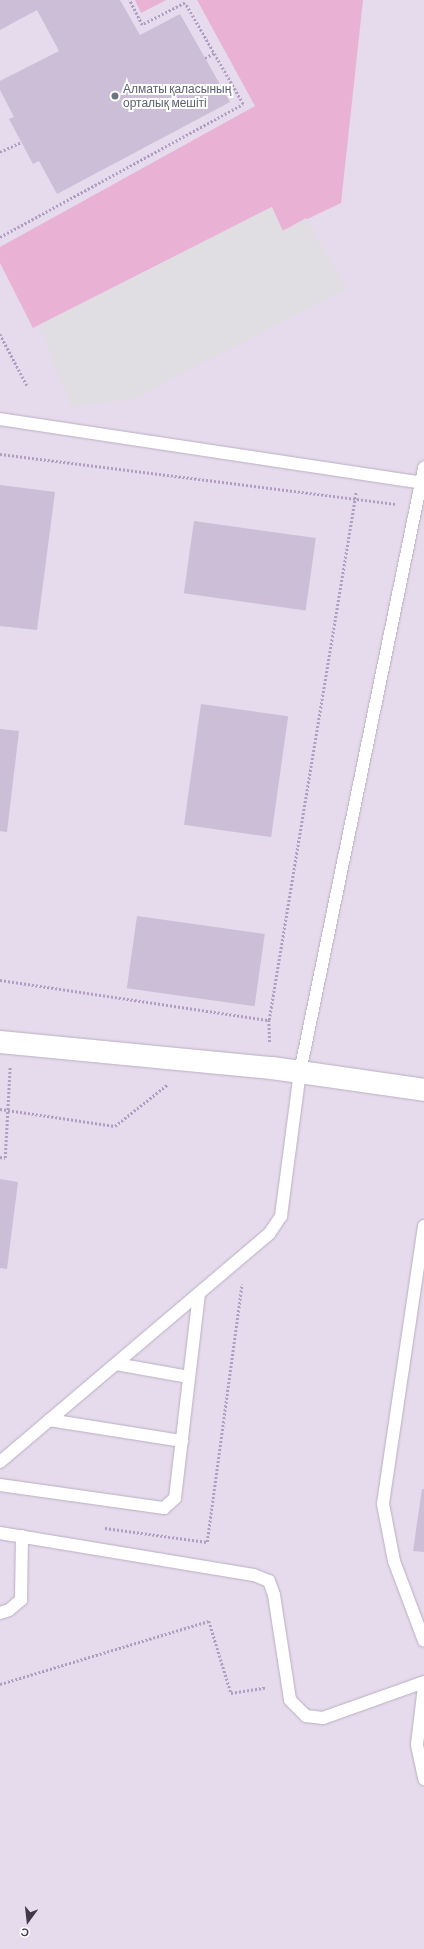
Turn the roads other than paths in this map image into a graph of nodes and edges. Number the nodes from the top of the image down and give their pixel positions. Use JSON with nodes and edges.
{"nodes":[{"id":1,"x":0,"y":419,"type":"edge"},
{"id":2,"x":424,"y":468,"type":"edge"},
{"id":3,"x":423,"y":483,"type":"edge"},
{"id":4,"x":6,"y":1042,"type":"edge"},
{"id":5,"x":300,"y":1072,"type":"junction"},
{"id":6,"x":424,"y":1090,"type":"edge"},
{"id":7,"x":424,"y":1226,"type":"edge"},
{"id":8,"x":199,"y":1294,"type":"junction"},
{"id":9,"x":116,"y":1364,"type":"junction"},
{"id":10,"x":189,"y":1377,"type":"junction"},
{"id":11,"x":49,"y":1420,"type":"junction"},
{"id":12,"x":182,"y":1441,"type":"junction"},
{"id":13,"x":0,"y":1462,"type":"edge"},
{"id":14,"x":0,"y":1485,"type":"edge"},
{"id":15,"x":0,"y":1533,"type":"edge"},
{"id":16,"x":22,"y":1536,"type":"junction"},
{"id":17,"x":0,"y":1613,"type":"edge"},
{"id":18,"x":424,"y":1641,"type":"edge"},
{"id":19,"x":424,"y":1682,"type":"edge"},
{"id":20,"x":424,"y":1686,"type":"edge"},
{"id":21,"x":424,"y":1779,"type":"edge"}],
"edges":[{"from":1,"to":3,"type":"lane"},
{"from":2,"to":3,"type":"lane"},
{"from":3,"to":5,"type":"lane"},
{"from":4,"to":5,"type":"street"},
{"from":5,"to":6,"type":"street"},
{"from":5,"to":8,"type":"lane"},
{"from":7,"to":18,"type":"lane"},
{"from":8,"to":9,"type":"lane"},
{"from":8,"to":10,"type":"lane"},
{"from":9,"to":10,"type":"lane"},
{"from":9,"to":11,"type":"lane"},
{"from":10,"to":12,"type":"lane"},
{"from":11,"to":12,"type":"lane"},
{"from":11,"to":13,"type":"lane"},
{"from":12,"to":14,"type":"lane"},
{"from":15,"to":16,"type":"lane"},
{"from":16,"to":17,"type":"lane"},
{"from":16,"to":19,"type":"lane"},
{"from":20,"to":21,"type":"lane"}]}
